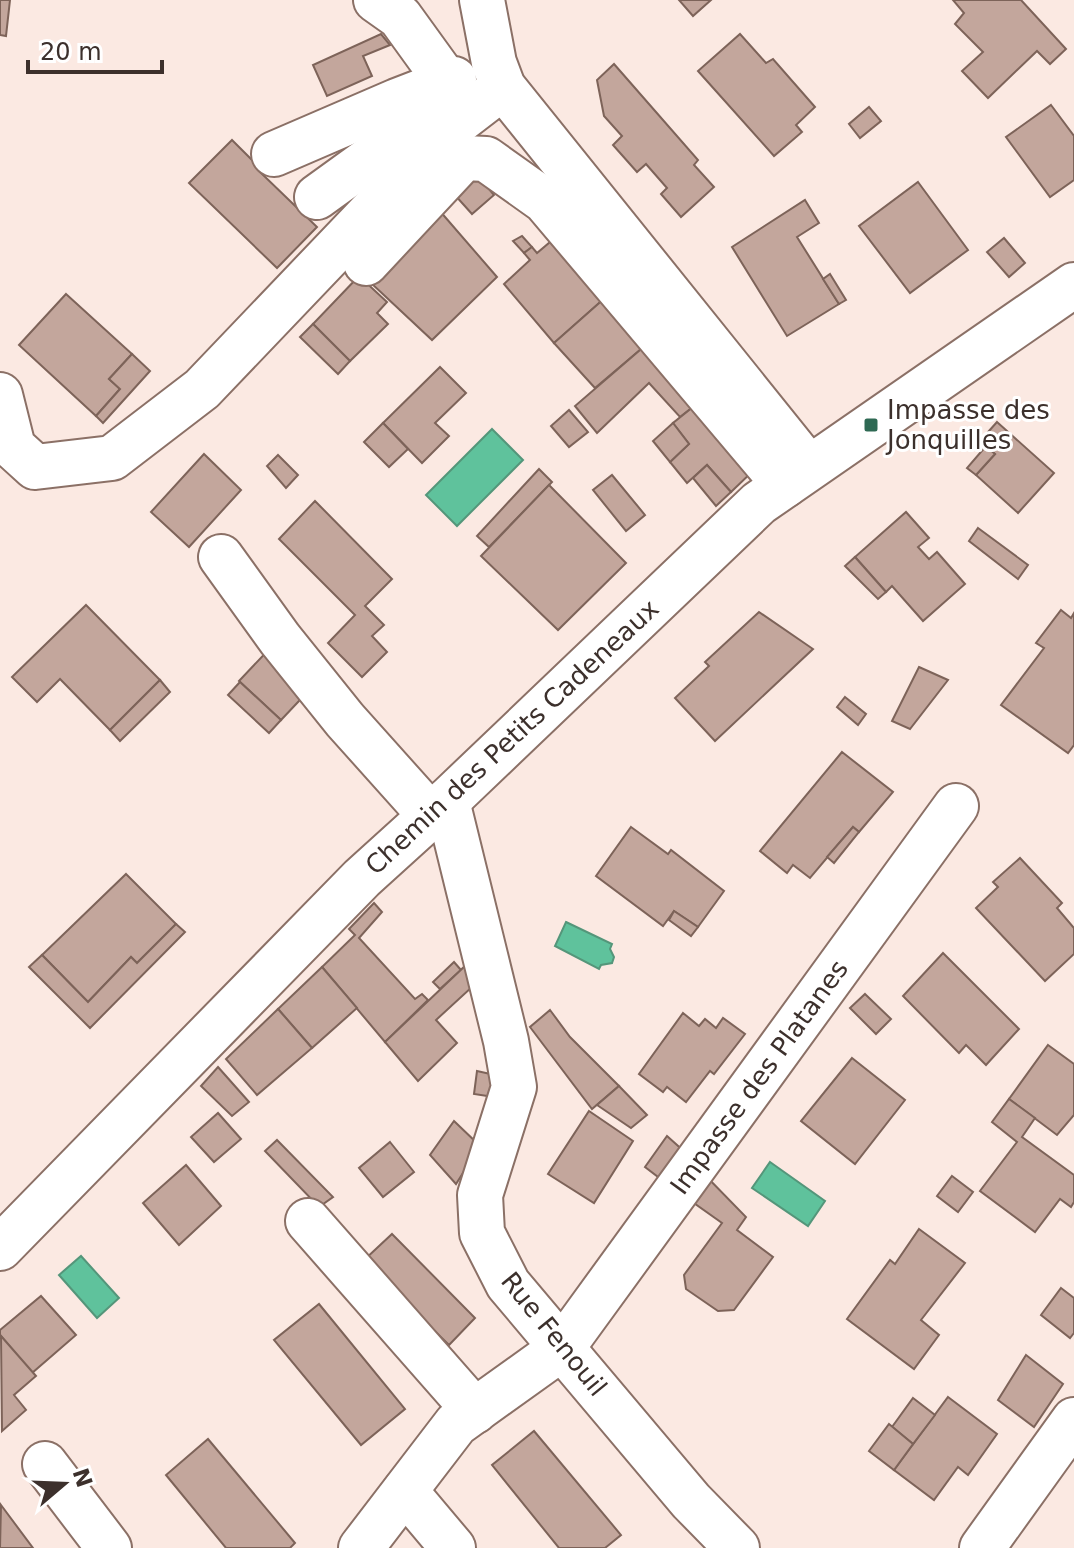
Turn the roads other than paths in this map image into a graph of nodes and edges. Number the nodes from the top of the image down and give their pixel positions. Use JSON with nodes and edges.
{"nodes":[{"id":1,"x":376,"y":0,"type":"edge"},
{"id":2,"x":482,"y":0,"type":"edge"},
{"id":3,"x":498,"y":75,"type":"junction"},
{"id":4,"x":447,"y":82,"type":"junction"},
{"id":5,"x":274,"y":154,"type":"dead end"},
{"id":6,"x":317,"y":197,"type":"dead end"},
{"id":7,"x":366,"y":263,"type":"dead end"},
{"id":8,"x":1074,"y":285,"type":"edge"},
{"id":9,"x":0,"y":395,"type":"edge"},
{"id":10,"x":797,"y":477,"type":"junction"},
{"id":11,"x":221,"y":557,"type":"dead end"},
{"id":12,"x":956,"y":806,"type":"dead end"},
{"id":13,"x":439,"y":808,"type":"junction"},
{"id":14,"x":308,"y":1221,"type":"dead end"},
{"id":15,"x":0,"y":1248,"type":"edge"},
{"id":16,"x":562,"y":1348,"type":"junction"},
{"id":17,"x":475,"y":1411,"type":"junction"},
{"id":18,"x":1074,"y":1420,"type":"edge"},
{"id":19,"x":45,"y":1464,"type":"dead end"},
{"id":20,"x":405,"y":1491,"type":"junction"},
{"id":21,"x":109,"y":1548,"type":"edge"},
{"id":22,"x":361,"y":1548,"type":"edge"},
{"id":23,"x":453,"y":1548,"type":"edge"},
{"id":24,"x":737,"y":1548,"type":"edge"},
{"id":25,"x":982,"y":1548,"type":"edge"}],
"edges":[{"from":1,"to":4,"type":"street"},
{"from":2,"to":3,"type":"street"},
{"from":3,"to":4,"type":"street"},
{"from":3,"to":9,"type":"street"},
{"from":3,"to":10,"type":"street"},
{"from":4,"to":5,"type":"street"},
{"from":4,"to":6,"type":"street"},
{"from":7,"to":10,"type":"street"},
{"from":8,"to":10,"type":"street","name":"Chemin des Petits Cadeneaux"},
{"from":10,"to":13,"type":"street","name":"Chemin des Petits Cadeneaux"},
{"from":11,"to":13,"type":"street"},
{"from":12,"to":16,"type":"street","name":"Impasse des Platanes"},
{"from":13,"to":15,"type":"street","name":"Chemin des Petits Cadeneaux"},
{"from":13,"to":16,"type":"street","name":"Rue Fenouil"},
{"from":14,"to":17,"type":"street"},
{"from":16,"to":17,"type":"street","name":"Impasse des Platanes"},
{"from":16,"to":24,"type":"street","name":"Rue Fenouil"},
{"from":17,"to":20,"type":"street","name":"Impasse des Platanes"},
{"from":18,"to":25,"type":"street"},
{"from":19,"to":21,"type":"street"},
{"from":20,"to":22,"type":"street","name":"Impasse des Platanes"},
{"from":20,"to":23,"type":"street"}]}
